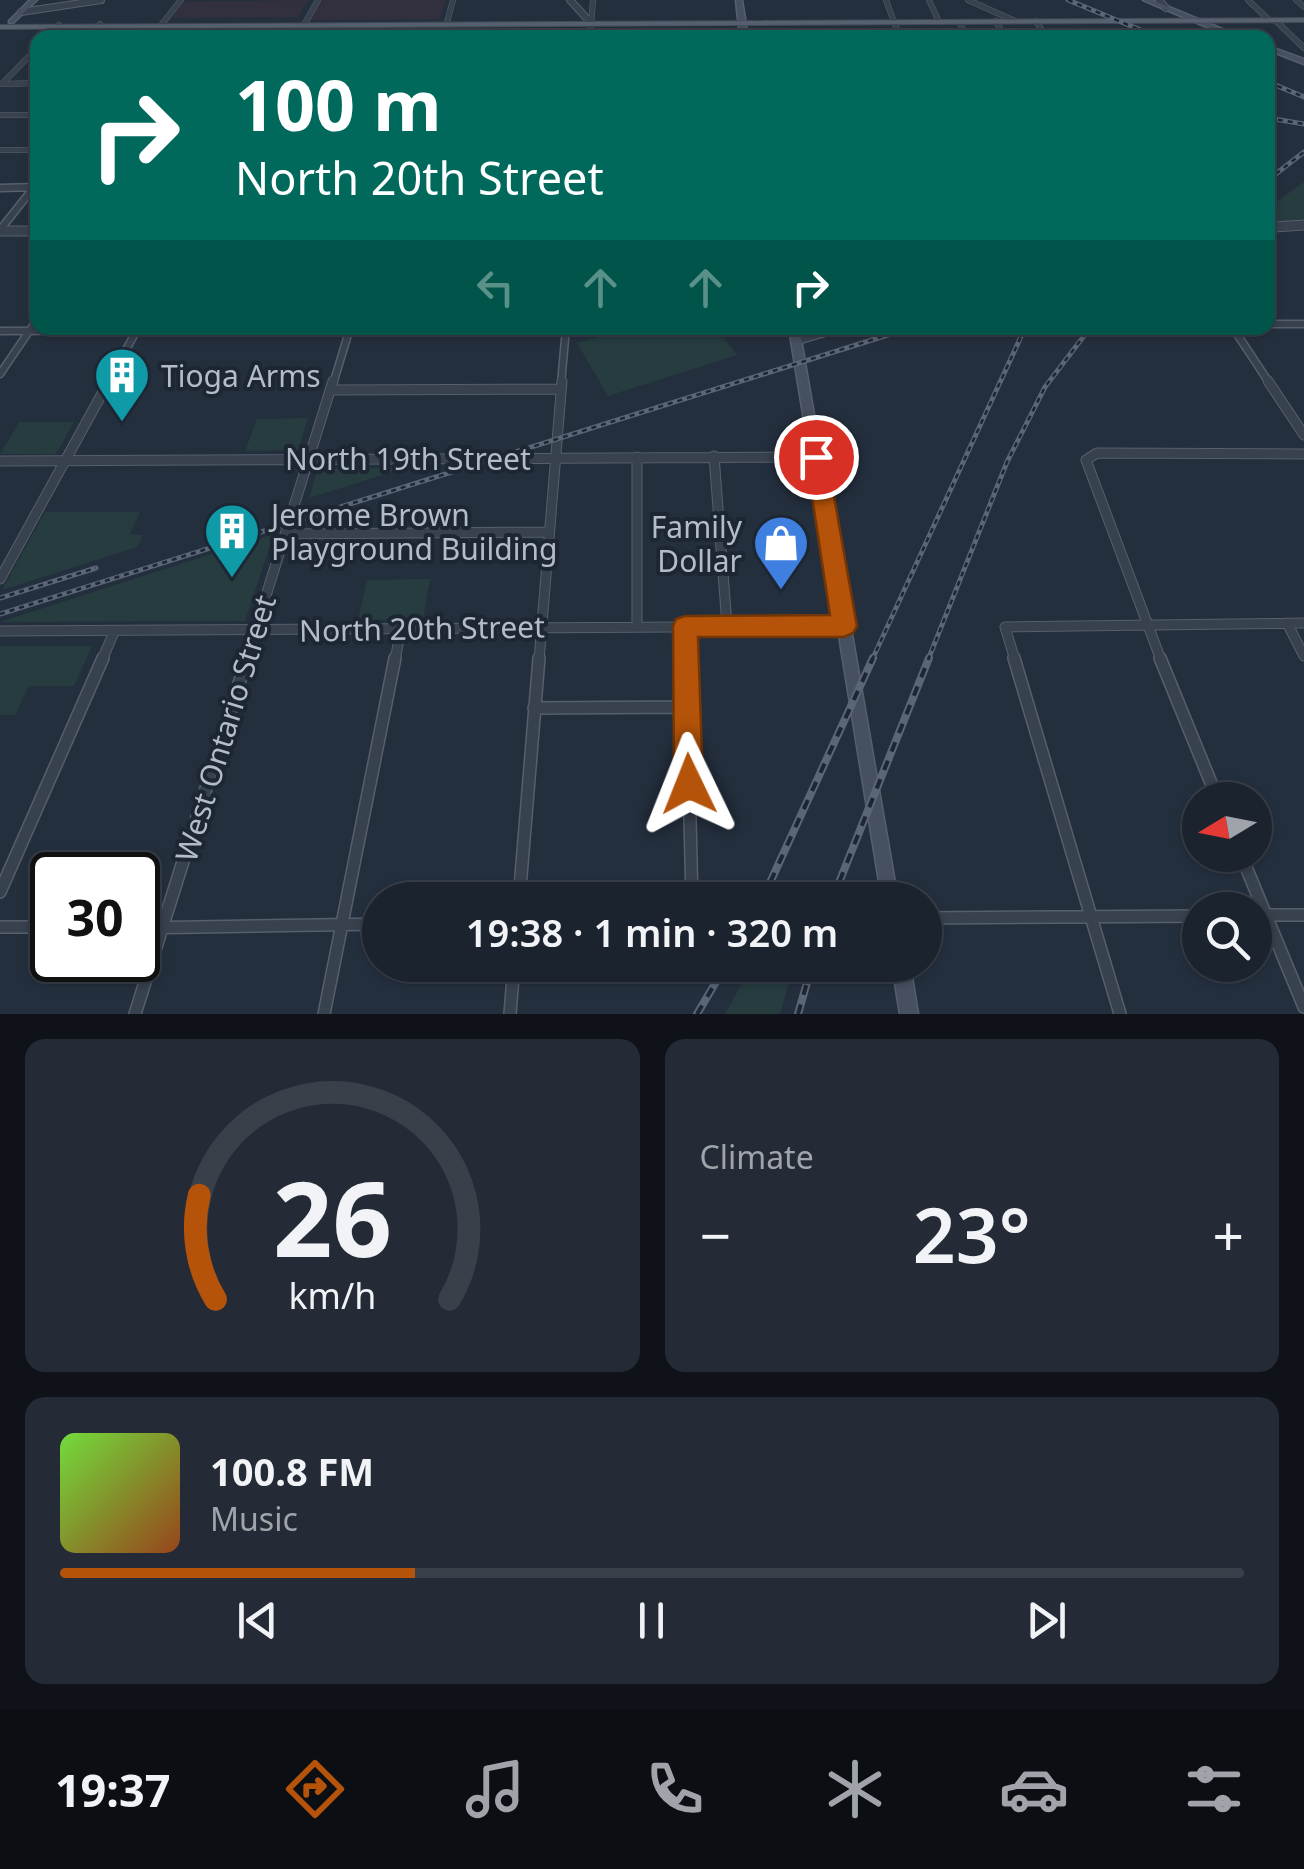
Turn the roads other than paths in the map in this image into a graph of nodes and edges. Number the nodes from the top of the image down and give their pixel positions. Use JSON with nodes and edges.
{"nodes":[{"id":1,"x":34,"y":0,"type":"edge"},
{"id":2,"x":102,"y":0,"type":"edge"},
{"id":3,"x":181,"y":0,"type":"edge"},
{"id":4,"x":318,"y":0,"type":"edge"},
{"id":5,"x":453,"y":0,"type":"edge"},
{"id":6,"x":570,"y":0,"type":"edge"},
{"id":7,"x":592,"y":0,"type":"edge"},
{"id":8,"x":740,"y":0,"type":"edge"},
{"id":9,"x":886,"y":0,"type":"edge"},
{"id":10,"x":929,"y":0,"type":"edge"},
{"id":11,"x":968,"y":0,"type":"edge"},
{"id":12,"x":1146,"y":0,"type":"edge"},
{"id":13,"x":1160,"y":0,"type":"edge"},
{"id":14,"x":1248,"y":0,"type":"edge"},
{"id":15,"x":1296,"y":0,"type":"edge"},
{"id":16,"x":1304,"y":7,"type":"edge"},
{"id":17,"x":1166,"y":8,"type":"junction"},
{"id":18,"x":21,"y":12,"type":"junction"},
{"id":19,"x":1273,"y":20,"type":"junction"},
{"id":20,"x":1304,"y":20,"type":"edge"},
{"id":21,"x":1015,"y":21,"type":"junction"},
{"id":22,"x":1036,"y":21,"type":"junction"},
{"id":23,"x":1199,"y":21,"type":"junction"},
{"id":24,"x":742,"y":22,"type":"junction"},
{"id":25,"x":894,"y":22,"type":"junction"},
{"id":26,"x":939,"y":22,"type":"junction"},
{"id":27,"x":959,"y":22,"type":"junction"},
{"id":28,"x":996,"y":22,"type":"junction"},
{"id":29,"x":591,"y":23,"type":"junction"},
{"id":30,"x":3,"y":24,"type":"edge"},
{"id":31,"x":59,"y":24,"type":"junction"},
{"id":32,"x":100,"y":24,"type":"junction"},
{"id":33,"x":162,"y":24,"type":"junction"},
{"id":34,"x":304,"y":24,"type":"junction"},
{"id":35,"x":446,"y":24,"type":"junction"},
{"id":36,"x":54,"y":30,"type":"edge"},
{"id":37,"x":95,"y":30,"type":"edge"},
{"id":38,"x":157,"y":30,"type":"edge"},
{"id":39,"x":301,"y":30,"type":"edge"},
{"id":40,"x":444,"y":30,"type":"edge"},
{"id":41,"x":591,"y":30,"type":"edge"},
{"id":42,"x":743,"y":30,"type":"edge"},
{"id":43,"x":897,"y":30,"type":"edge"},
{"id":44,"x":964,"y":30,"type":"edge"},
{"id":45,"x":1000,"y":30,"type":"edge"},
{"id":46,"x":1042,"y":30,"type":"edge"},
{"id":47,"x":1221,"y":30,"type":"edge"},
{"id":48,"x":1304,"y":48,"type":"edge"},
{"id":49,"x":1275,"y":51,"type":"edge"},
{"id":50,"x":30,"y":55,"type":"edge"},
{"id":51,"x":1304,"y":62,"type":"edge"},
{"id":52,"x":1,"y":84,"type":"edge"},
{"id":53,"x":30,"y":84,"type":"edge"},
{"id":54,"x":0,"y":115,"type":"edge"},
{"id":55,"x":30,"y":115,"type":"edge"},
{"id":56,"x":0,"y":150,"type":"edge"},
{"id":57,"x":30,"y":150,"type":"edge"},
{"id":58,"x":30,"y":186,"type":"edge"},
{"id":59,"x":0,"y":188,"type":"edge"},
{"id":60,"x":30,"y":193,"type":"edge"},
{"id":61,"x":1304,"y":225,"type":"edge"},
{"id":62,"x":1275,"y":228,"type":"edge"},
{"id":63,"x":0,"y":230,"type":"edge"},
{"id":64,"x":30,"y":230,"type":"edge"},
{"id":65,"x":1275,"y":324,"type":"edge"},
{"id":66,"x":1304,"y":324,"type":"edge"},
{"id":67,"x":0,"y":331,"type":"edge"},
{"id":68,"x":29,"y":331,"type":"joint"},
{"id":69,"x":134,"y":335,"type":"edge"},
{"id":70,"x":348,"y":335,"type":"edge"},
{"id":71,"x":565,"y":335,"type":"edge"},
{"id":72,"x":796,"y":335,"type":"edge"},
{"id":73,"x":817,"y":335,"type":"edge"},
{"id":74,"x":1238,"y":335,"type":"edge"},
{"id":75,"x":797,"y":341,"type":"junction"},
{"id":76,"x":0,"y":374,"type":"edge"},
{"id":77,"x":560,"y":388,"type":"junction"},
{"id":78,"x":331,"y":390,"type":"junction"},
{"id":79,"x":1304,"y":435,"type":"edge"},
{"id":80,"x":1304,"y":454,"type":"edge"},
{"id":81,"x":714,"y":456,"type":"junction"},
{"id":82,"x":554,"y":457,"type":"junction"},
{"id":83,"x":637,"y":457,"type":"junction"},
{"id":84,"x":816,"y":457,"type":"junction"},
{"id":85,"x":310,"y":459,"type":"junction"},
{"id":86,"x":66,"y":460,"type":"junction"},
{"id":87,"x":0,"y":461,"type":"edge"},
{"id":88,"x":549,"y":532,"type":"junction"},
{"id":89,"x":285,"y":534,"type":"junction"},
{"id":90,"x":0,"y":579,"type":"edge"},
{"id":91,"x":1304,"y":623,"type":"edge"},
{"id":92,"x":1146,"y":624,"type":"junction"},
{"id":93,"x":1287,"y":624,"type":"junction"},
{"id":94,"x":637,"y":626,"type":"junction"},
{"id":95,"x":685,"y":626,"type":"junction"},
{"id":96,"x":728,"y":626,"type":"junction"},
{"id":97,"x":844,"y":626,"type":"junction"},
{"id":98,"x":542,"y":627,"type":"junction"},
{"id":99,"x":401,"y":629,"type":"junction"},
{"id":100,"x":256,"y":630,"type":"junction"},
{"id":101,"x":0,"y":631,"type":"edge"},
{"id":102,"x":114,"y":632,"type":"junction"},
{"id":103,"x":1304,"y":656,"type":"edge"},
{"id":104,"x":534,"y":708,"type":"junction"},
{"id":105,"x":686,"y":708,"type":"junction"},
{"id":106,"x":1211,"y":782,"type":"edge"},
{"id":107,"x":520,"y":882,"type":"edge"},
{"id":108,"x":691,"y":882,"type":"edge"},
{"id":109,"x":887,"y":882,"type":"edge"},
{"id":110,"x":0,"y":892,"type":"edge"},
{"id":111,"x":1272,"y":915,"type":"edge"},
{"id":112,"x":1304,"y":915,"type":"edge"},
{"id":113,"x":1182,"y":916,"type":"edge"},
{"id":114,"x":1092,"y":917,"type":"junction"},
{"id":115,"x":942,"y":918,"type":"edge"},
{"id":116,"x":343,"y":924,"type":"junction"},
{"id":117,"x":362,"y":924,"type":"edge"},
{"id":118,"x":0,"y":927,"type":"edge"},
{"id":119,"x":30,"y":927,"type":"edge"},
{"id":120,"x":162,"y":928,"type":"junction"},
{"id":121,"x":1272,"y":940,"type":"edge"},
{"id":122,"x":513,"y":982,"type":"edge"},
{"id":123,"x":904,"y":982,"type":"edge"},
{"id":124,"x":1304,"y":1007,"type":"edge"},
{"id":125,"x":135,"y":1014,"type":"edge"},
{"id":126,"x":324,"y":1014,"type":"edge"},
{"id":127,"x":510,"y":1014,"type":"edge"},
{"id":128,"x":909,"y":1014,"type":"edge"},
{"id":129,"x":1120,"y":1014,"type":"edge"}],
"edges":[{"from":1,"to":18,"type":"main road"},
{"from":2,"to":18,"type":"street"},
{"from":3,"to":33,"type":"street"},
{"from":4,"to":34,"type":"street"},
{"from":5,"to":35,"type":"street"},
{"from":6,"to":29,"type":"street"},
{"from":7,"to":29,"type":"street"},
{"from":8,"to":24,"type":"main road"},
{"from":9,"to":25,"type":"street"},
{"from":10,"to":26,"type":"street"},
{"from":11,"to":21,"type":"street"},
{"from":12,"to":17,"type":"main road"},
{"from":13,"to":17,"type":"street"},
{"from":14,"to":19,"type":"street"},
{"from":15,"to":16,"type":"street"},
{"from":17,"to":23,"type":"main road"},
{"from":18,"to":30,"type":"main road"},
{"from":19,"to":20,"type":"main road"},
{"from":19,"to":23,"type":"main road"},
{"from":19,"to":48,"type":"street"},
{"from":21,"to":22,"type":"main road"},
{"from":21,"to":28,"type":"main road"},
{"from":22,"to":23,"type":"main road"},
{"from":22,"to":46,"type":"street"},
{"from":23,"to":47,"type":"main road"},
{"from":24,"to":25,"type":"main road"},
{"from":24,"to":29,"type":"main road"},
{"from":24,"to":42,"type":"main road"},
{"from":25,"to":26,"type":"main road"},
{"from":25,"to":43,"type":"street"},
{"from":26,"to":27,"type":"main road"},
{"from":27,"to":28,"type":"main road"},
{"from":27,"to":44,"type":"street"},
{"from":28,"to":45,"type":"street"},
{"from":29,"to":35,"type":"main road"},
{"from":29,"to":41,"type":"street"},
{"from":30,"to":31,"type":"main road"},
{"from":31,"to":32,"type":"main road"},
{"from":31,"to":36,"type":"street"},
{"from":32,"to":33,"type":"main road"},
{"from":32,"to":37,"type":"street"},
{"from":33,"to":34,"type":"main road"},
{"from":33,"to":38,"type":"street"},
{"from":34,"to":35,"type":"main road"},
{"from":34,"to":39,"type":"street"},
{"from":35,"to":40,"type":"street"},
{"from":49,"to":51,"type":"main road"},
{"from":50,"to":52,"type":"street"},
{"from":52,"to":53,"type":"street"},
{"from":54,"to":55,"type":"street"},
{"from":56,"to":57,"type":"street"},
{"from":58,"to":59,"type":"street"},
{"from":60,"to":63,"type":"street"},
{"from":61,"to":62,"type":"street"},
{"from":63,"to":64,"type":"street"},
{"from":65,"to":66,"type":"street"},
{"from":67,"to":68,"type":"street"},
{"from":68,"to":76,"type":"street"},
{"from":69,"to":86,"type":"street"},
{"from":70,"to":78,"type":"street","name":"West Ontario Street"},
{"from":71,"to":77,"type":"street"},
{"from":72,"to":75,"type":"main road"},
{"from":73,"to":75,"type":"street"},
{"from":74,"to":79,"type":"street"},
{"from":75,"to":84,"type":"main road"},
{"from":77,"to":78,"type":"street"},
{"from":77,"to":82,"type":"street"},
{"from":78,"to":85,"type":"street","name":"West Ontario Street"},
{"from":80,"to":92,"type":"street"},
{"from":81,"to":83,"type":"street","name":"North 19th Street"},
{"from":81,"to":84,"type":"street","name":"North 19th Street"},
{"from":81,"to":96,"type":"street"},
{"from":82,"to":83,"type":"street","name":"North 19th Street"},
{"from":82,"to":85,"type":"street","name":"North 19th Street"},
{"from":82,"to":88,"type":"street"},
{"from":83,"to":94,"type":"street"},
{"from":84,"to":97,"type":"main road"},
{"from":85,"to":86,"type":"street","name":"North 19th Street"},
{"from":85,"to":89,"type":"street","name":"West Ontario Street"},
{"from":86,"to":87,"type":"street","name":"North 19th Street"},
{"from":86,"to":90,"type":"street"},
{"from":88,"to":89,"type":"street"},
{"from":88,"to":98,"type":"street"},
{"from":89,"to":100,"type":"street","name":"West Ontario Street"},
{"from":91,"to":93,"type":"street"},
{"from":92,"to":93,"type":"street"},
{"from":92,"to":106,"type":"street"},
{"from":92,"to":114,"type":"street"},
{"from":93,"to":103,"type":"street"},
{"from":94,"to":95,"type":"street","name":"North 20th Street"},
{"from":94,"to":98,"type":"street","name":"North 20th Street"},
{"from":95,"to":96,"type":"street","name":"North 20th Street"},
{"from":95,"to":105,"type":"street"},
{"from":96,"to":97,"type":"street","name":"North 20th Street"},
{"from":97,"to":109,"type":"main road"},
{"from":98,"to":99,"type":"street","name":"North 20th Street"},
{"from":98,"to":104,"type":"street"},
{"from":99,"to":100,"type":"street","name":"North 20th Street"},
{"from":99,"to":116,"type":"street"},
{"from":100,"to":102,"type":"street","name":"North 20th Street"},
{"from":100,"to":120,"type":"street","name":"West Ontario Street"},
{"from":101,"to":102,"type":"street","name":"North 20th Street"},
{"from":102,"to":110,"type":"street"},
{"from":104,"to":105,"type":"street"},
{"from":104,"to":107,"type":"street"},
{"from":105,"to":108,"type":"street"},
{"from":111,"to":112,"type":"street"},
{"from":113,"to":114,"type":"street"},
{"from":114,"to":115,"type":"street"},
{"from":114,"to":129,"type":"street"},
{"from":116,"to":117,"type":"street"},
{"from":116,"to":120,"type":"street"},
{"from":116,"to":126,"type":"street"},
{"from":118,"to":119,"type":"street"},
{"from":120,"to":125,"type":"street","name":"West Ontario Street"},
{"from":121,"to":124,"type":"street"},
{"from":122,"to":127,"type":"street"},
{"from":123,"to":128,"type":"main road"}]}
